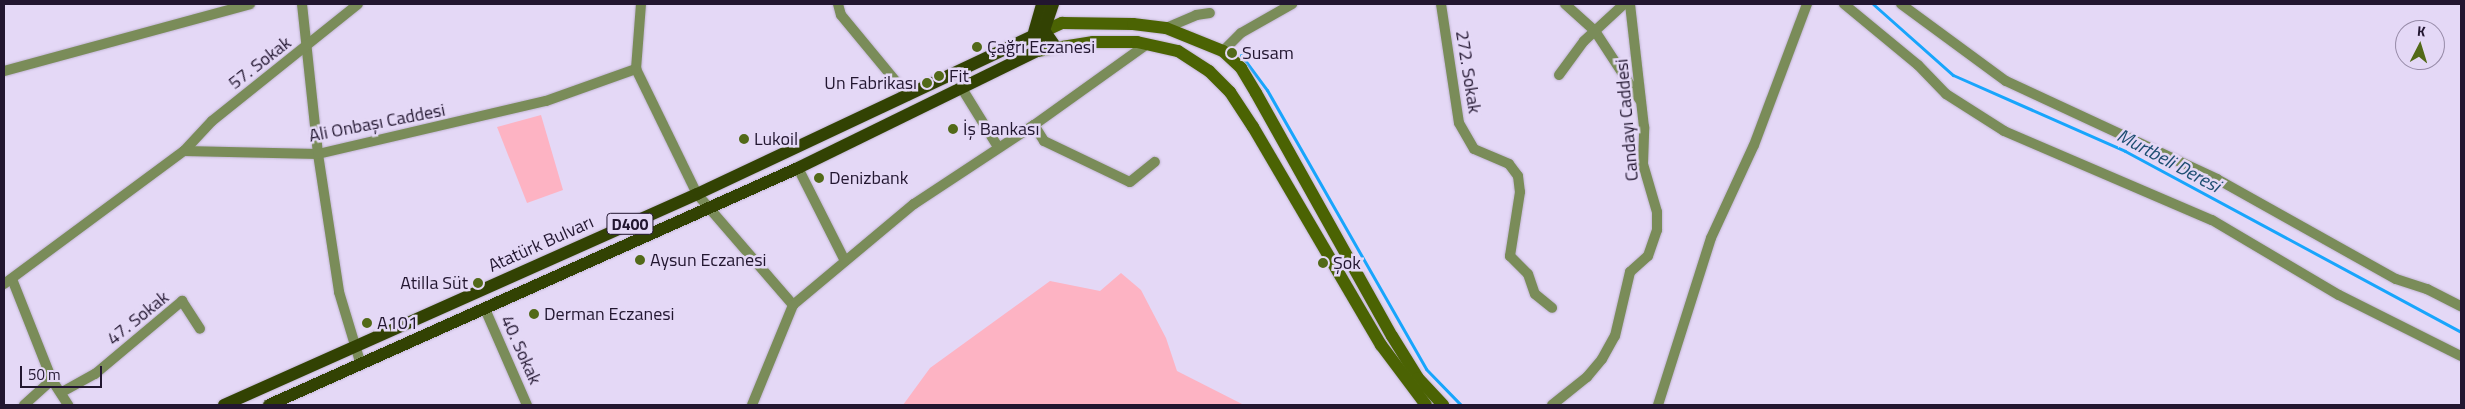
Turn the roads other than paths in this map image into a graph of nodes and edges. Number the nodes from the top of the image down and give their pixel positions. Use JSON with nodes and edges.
{"nodes":[{"id":1,"x":250,"y":4,"type":"edge"},
{"id":2,"x":302,"y":4,"type":"edge"},
{"id":3,"x":358,"y":4,"type":"edge"},
{"id":4,"x":642,"y":4,"type":"edge"},
{"id":5,"x":838,"y":4,"type":"edge"},
{"id":6,"x":1053,"y":4,"type":"edge"},
{"id":7,"x":1292,"y":4,"type":"edge"},
{"id":8,"x":1441,"y":4,"type":"edge"},
{"id":9,"x":1565,"y":4,"type":"edge"},
{"id":10,"x":1624,"y":4,"type":"edge"},
{"id":11,"x":1630,"y":4,"type":"edge"},
{"id":12,"x":1807,"y":4,"type":"edge"},
{"id":13,"x":1844,"y":4,"type":"edge"},
{"id":14,"x":1901,"y":4,"type":"edge"},
{"id":15,"x":1041,"y":8,"type":"edge"},
{"id":16,"x":1210,"y":13,"type":"dead end"},
{"id":17,"x":1166,"y":28,"type":"junction"},
{"id":18,"x":1594,"y":31,"type":"junction"},
{"id":19,"x":1038,"y":34,"type":"junction"},
{"id":20,"x":1147,"y":44,"type":"junction"},
{"id":21,"x":1055,"y":46,"type":"junction"},
{"id":22,"x":307,"y":47,"type":"junction"},
{"id":23,"x":1037,"y":51,"type":"junction"},
{"id":24,"x":1223,"y":51,"type":"junction"},
{"id":25,"x":636,"y":69,"type":"junction"},
{"id":26,"x":4,"y":71,"type":"edge"},
{"id":27,"x":1559,"y":76,"type":"dead end"},
{"id":28,"x":961,"y":87,"type":"junction"},
{"id":29,"x":908,"y":96,"type":"junction"},
{"id":30,"x":1641,"y":101,"type":"junction"},
{"id":31,"x":1034,"y":125,"type":"junction"},
{"id":32,"x":998,"y":146,"type":"junction"},
{"id":33,"x":184,"y":151,"type":"junction"},
{"id":34,"x":318,"y":154,"type":"junction"},
{"id":35,"x":1155,"y":162,"type":"dead end"},
{"id":36,"x":798,"y":168,"type":"junction"},
{"id":37,"x":697,"y":194,"type":"junction"},
{"id":38,"x":709,"y":206,"type":"junction"},
{"id":39,"x":845,"y":261,"type":"junction"},
{"id":40,"x":8,"y":282,"type":"edge"},
{"id":41,"x":793,"y":305,"type":"junction"},
{"id":42,"x":2461,"y":306,"type":"edge"},
{"id":43,"x":1552,"y":308,"type":"dead end"},
{"id":44,"x":485,"y":309,"type":"junction"},
{"id":45,"x":200,"y":329,"type":"dead end"},
{"id":46,"x":356,"y":347,"type":"junction"},
{"id":47,"x":2461,"y":356,"type":"edge"},
{"id":48,"x":361,"y":365,"type":"junction"},
{"id":49,"x":52,"y":380,"type":"junction"},
{"id":50,"x":62,"y":392,"type":"junction"},
{"id":51,"x":24,"y":405,"type":"edge"},
{"id":52,"x":68,"y":405,"type":"edge"},
{"id":53,"x":224,"y":405,"type":"edge"},
{"id":54,"x":269,"y":405,"type":"edge"},
{"id":55,"x":527,"y":405,"type":"edge"},
{"id":56,"x":752,"y":405,"type":"edge"},
{"id":57,"x":1426,"y":405,"type":"edge"},
{"id":58,"x":1443,"y":405,"type":"edge"},
{"id":59,"x":1552,"y":405,"type":"edge"},
{"id":60,"x":1658,"y":405,"type":"edge"}],
"edges":[{"from":1,"to":26,"type":"street"},
{"from":2,"to":22,"type":"street"},
{"from":3,"to":22,"type":"street","name":"57. Sokak"},
{"from":4,"to":25,"type":"street"},
{"from":5,"to":29,"type":"street"},
{"from":6,"to":19,"type":"main road"},
{"from":7,"to":24,"type":"street"},
{"from":8,"to":43,"type":"street","name":"272. Sokak"},
{"from":9,"to":18,"type":"street"},
{"from":10,"to":18,"type":"street"},
{"from":11,"to":30,"type":"street","name":"Candayı Caddesi"},
{"from":12,"to":60,"type":"street"},
{"from":13,"to":47,"type":"street"},
{"from":14,"to":42,"type":"street"},
{"from":15,"to":19,"type":"main road"},
{"from":16,"to":17,"type":"street"},
{"from":17,"to":19,"type":"street"},
{"from":17,"to":24,"type":"street"},
{"from":18,"to":27,"type":"street"},
{"from":18,"to":30,"type":"street"},
{"from":19,"to":21,"type":"main road"},
{"from":19,"to":23,"type":"main road"},
{"from":19,"to":29,"type":"main road","name":"Atatürk Bulvarı","number":"D400"},
{"from":20,"to":21,"type":"street"},
{"from":20,"to":31,"type":"street"},
{"from":20,"to":57,"type":"street"},
{"from":21,"to":23,"type":"street"},
{"from":22,"to":33,"type":"street","name":"57. Sokak"},
{"from":22,"to":34,"type":"street"},
{"from":23,"to":28,"type":"main road","name":"Atatürk Bulvarı","number":"D400"},
{"from":24,"to":58,"type":"street"},
{"from":25,"to":34,"type":"street","name":"Ali Onbaşı Caddesi"},
{"from":25,"to":37,"type":"street"},
{"from":28,"to":32,"type":"street"},
{"from":28,"to":36,"type":"main road","name":"Atatürk Bulvarı","number":"D400"},
{"from":29,"to":37,"type":"main road","name":"Atatürk Bulvarı","number":"D400"},
{"from":30,"to":59,"type":"street","name":"Candayı Caddesi"},
{"from":31,"to":32,"type":"street"},
{"from":31,"to":35,"type":"street"},
{"from":32,"to":39,"type":"street"},
{"from":33,"to":34,"type":"street","name":"Ali Onbaşı Caddesi"},
{"from":33,"to":40,"type":"street"},
{"from":34,"to":46,"type":"street"},
{"from":36,"to":38,"type":"main road","name":"Atatürk Bulvarı","number":"D400"},
{"from":36,"to":39,"type":"street"},
{"from":37,"to":38,"type":"street"},
{"from":37,"to":46,"type":"main road","name":"Atatürk Bulvarı","number":"D400"},
{"from":38,"to":41,"type":"street"},
{"from":38,"to":44,"type":"main road","name":"Atatürk Bulvarı","number":"D400"},
{"from":39,"to":41,"type":"street"},
{"from":40,"to":49,"type":"street"},
{"from":41,"to":56,"type":"street"},
{"from":44,"to":48,"type":"main road","name":"Atatürk Bulvarı","number":"D400"},
{"from":44,"to":55,"type":"street","name":"40. Sokak"},
{"from":45,"to":50,"type":"street","name":"47. Sokak"},
{"from":46,"to":48,"type":"street"},
{"from":46,"to":53,"type":"main road","name":"Atatürk Bulvarı","number":"D400"},
{"from":48,"to":54,"type":"main road","name":"Atatürk Bulvarı","number":"D400"},
{"from":49,"to":50,"type":"street"},
{"from":49,"to":51,"type":"street"},
{"from":50,"to":52,"type":"street"}]}
